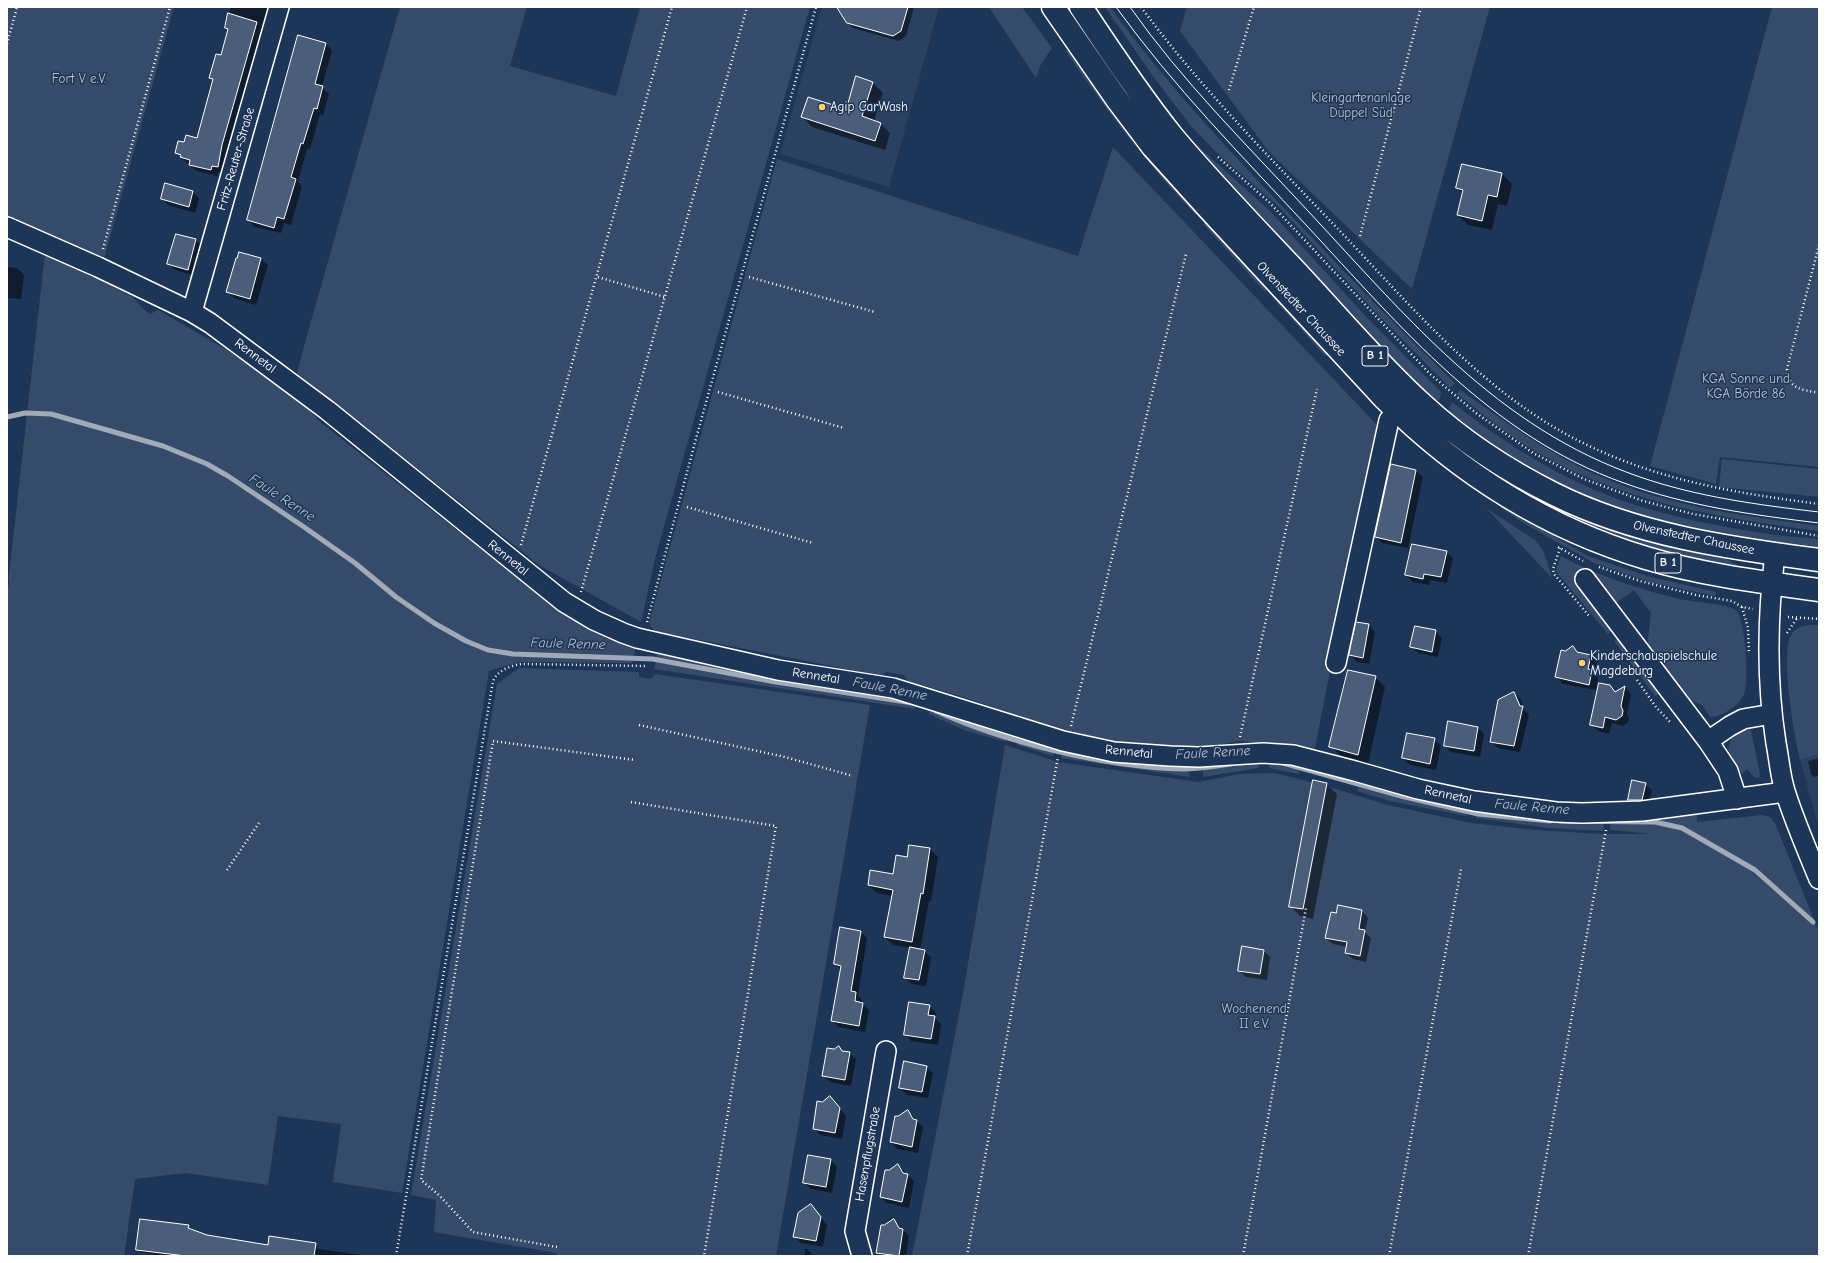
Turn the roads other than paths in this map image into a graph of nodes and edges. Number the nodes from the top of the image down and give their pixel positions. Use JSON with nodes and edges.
{"nodes":[{"id":1,"x":279,"y":7,"type":"edge"},
{"id":2,"x":1053,"y":7,"type":"edge"},
{"id":3,"x":1081,"y":7,"type":"edge"},
{"id":4,"x":7,"y":227,"type":"edge"},
{"id":5,"x":192,"y":312,"type":"junction"},
{"id":6,"x":1398,"y":412,"type":"junction"},
{"id":7,"x":1775,"y":554,"type":"junction"},
{"id":8,"x":1819,"y":560,"type":"edge"},
{"id":9,"x":1585,"y":579,"type":"dead end"},
{"id":10,"x":1772,"y":584,"type":"junction"},
{"id":11,"x":1819,"y":590,"type":"edge"},
{"id":12,"x":1336,"y":663,"type":"dead end"},
{"id":13,"x":1772,"y":714,"type":"junction"},
{"id":14,"x":1708,"y":741,"type":"junction"},
{"id":15,"x":1785,"y":792,"type":"junction"},
{"id":16,"x":1737,"y":799,"type":"junction"},
{"id":17,"x":1819,"y":879,"type":"edge"},
{"id":18,"x":886,"y":1051,"type":"dead end"},
{"id":19,"x":862,"y":1256,"type":"edge"}],
"edges":[{"from":1,"to":5,"type":"street","name":"Fritz-Reuter-Straße"},
{"from":2,"to":6,"type":"main road","name":"Olvenstedter Chaussee","number":"B 1"},
{"from":3,"to":7,"type":"main road","name":"Olvenstedter Chaussee","number":"B 1"},
{"from":4,"to":5,"type":"street","name":"Rennetal"},
{"from":5,"to":16,"type":"street","name":"Rennetal"},
{"from":6,"to":10,"type":"main road","name":"Olvenstedter Chaussee","number":"B 1"},
{"from":6,"to":12,"type":"street"},
{"from":7,"to":8,"type":"main road","number":"B 1"},
{"from":7,"to":10,"type":"street"},
{"from":9,"to":14,"type":"street"},
{"from":10,"to":11,"type":"main road","number":"B 1"},
{"from":10,"to":13,"type":"street"},
{"from":13,"to":14,"type":"street"},
{"from":13,"to":15,"type":"street"},
{"from":14,"to":16,"type":"street"},
{"from":15,"to":16,"type":"street","name":"Rennetal"},
{"from":15,"to":17,"type":"street"},
{"from":18,"to":19,"type":"street","name":"Hasenpflugstraße"}]}
